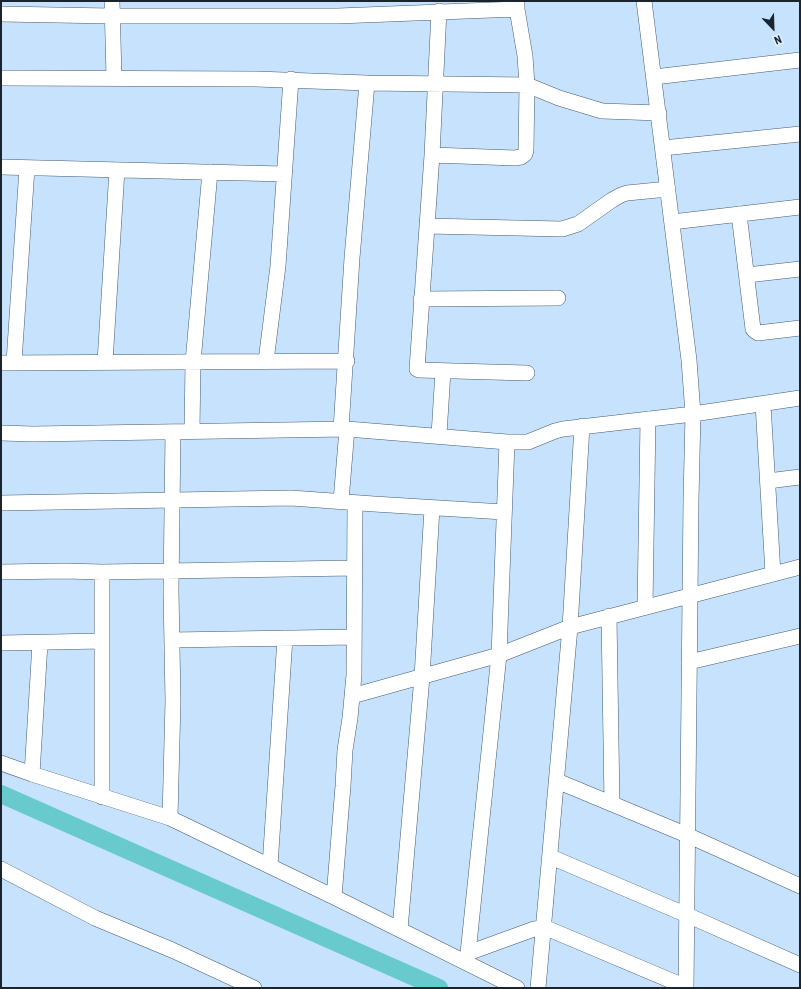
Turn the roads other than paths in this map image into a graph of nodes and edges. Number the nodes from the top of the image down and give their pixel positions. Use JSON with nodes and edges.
{"nodes":[{"id":1,"x":112,"y":1,"type":"edge"},
{"id":2,"x":644,"y":1,"type":"edge"},
{"id":3,"x":517,"y":5,"type":"edge"},
{"id":4,"x":439,"y":11,"type":"junction"},
{"id":5,"x":1,"y":14,"type":"edge"},
{"id":6,"x":112,"y":16,"type":"junction"},
{"id":7,"x":800,"y":60,"type":"edge"},
{"id":8,"x":654,"y":77,"type":"junction"},
{"id":9,"x":1,"y":78,"type":"edge"},
{"id":10,"x":114,"y":78,"type":"junction"},
{"id":11,"x":291,"y":79,"type":"junction"},
{"id":12,"x":367,"y":83,"type":"junction"},
{"id":13,"x":435,"y":84,"type":"junction"},
{"id":14,"x":527,"y":85,"type":"junction"},
{"id":15,"x":659,"y":113,"type":"junction"},
{"id":16,"x":800,"y":134,"type":"edge"},
{"id":17,"x":663,"y":148,"type":"junction"},
{"id":18,"x":432,"y":155,"type":"junction"},
{"id":19,"x":1,"y":167,"type":"edge"},
{"id":20,"x":27,"y":168,"type":"junction"},
{"id":21,"x":117,"y":170,"type":"junction"},
{"id":22,"x":210,"y":172,"type":"junction"},
{"id":23,"x":284,"y":174,"type":"junction"},
{"id":24,"x":668,"y":189,"type":"junction"},
{"id":25,"x":800,"y":207,"type":"edge"},
{"id":26,"x":739,"y":214,"type":"junction"},
{"id":27,"x":672,"y":222,"type":"junction"},
{"id":28,"x":427,"y":226,"type":"junction"},
{"id":29,"x":800,"y":269,"type":"edge"},
{"id":30,"x":747,"y":275,"type":"junction"},
{"id":31,"x":558,"y":298,"type":"dead end"},
{"id":32,"x":421,"y":299,"type":"junction"},
{"id":33,"x":800,"y":328,"type":"edge"},
{"id":34,"x":266,"y":361,"type":"junction"},
{"id":35,"x":7,"y":362,"type":"edge"},
{"id":36,"x":105,"y":362,"type":"junction"},
{"id":37,"x":192,"y":362,"type":"junction"},
{"id":38,"x":347,"y":362,"type":"junction"},
{"id":39,"x":443,"y":371,"type":"junction"},
{"id":40,"x":527,"y":373,"type":"dead end"},
{"id":41,"x":800,"y":398,"type":"edge"},
{"id":42,"x":763,"y":404,"type":"junction"},
{"id":43,"x":693,"y":414,"type":"junction"},
{"id":44,"x":648,"y":419,"type":"junction"},
{"id":45,"x":582,"y":426,"type":"junction"},
{"id":46,"x":344,"y":429,"type":"junction"},
{"id":47,"x":173,"y":432,"type":"junction"},
{"id":48,"x":192,"y":432,"type":"junction"},
{"id":49,"x":1,"y":433,"type":"edge"},
{"id":50,"x":439,"y":436,"type":"junction"},
{"id":51,"x":507,"y":442,"type":"junction"},
{"id":52,"x":800,"y":477,"type":"edge"},
{"id":53,"x":768,"y":481,"type":"junction"},
{"id":54,"x":172,"y":501,"type":"junction"},
{"id":55,"x":348,"y":502,"type":"junction"},
{"id":56,"x":1,"y":503,"type":"edge"},
{"id":57,"x":432,"y":508,"type":"junction"},
{"id":58,"x":504,"y":512,"type":"junction"},
{"id":59,"x":800,"y":567,"type":"edge"},
{"id":60,"x":355,"y":568,"type":"junction"},
{"id":61,"x":171,"y":570,"type":"junction"},
{"id":62,"x":1,"y":572,"type":"edge"},
{"id":63,"x":102,"y":572,"type":"junction"},
{"id":64,"x":773,"y":574,"type":"junction"},
{"id":65,"x":690,"y":596,"type":"junction"},
{"id":66,"x":645,"y":607,"type":"junction"},
{"id":67,"x":609,"y":616,"type":"junction"},
{"id":68,"x":570,"y":627,"type":"junction"},
{"id":69,"x":800,"y":636,"type":"edge"},
{"id":70,"x":354,"y":637,"type":"junction"},
{"id":71,"x":285,"y":638,"type":"junction"},
{"id":72,"x":172,"y":640,"type":"junction"},
{"id":73,"x":102,"y":641,"type":"junction"},
{"id":74,"x":40,"y":642,"type":"junction"},
{"id":75,"x":1,"y":643,"type":"edge"},
{"id":76,"x":499,"y":655,"type":"junction"},
{"id":77,"x":689,"y":662,"type":"junction"},
{"id":78,"x":422,"y":677,"type":"junction"},
{"id":79,"x":352,"y":696,"type":"junction"},
{"id":80,"x":1,"y":763,"type":"edge"},
{"id":81,"x":32,"y":774,"type":"junction"},
{"id":82,"x":557,"y":781,"type":"junction"},
{"id":83,"x":102,"y":797,"type":"junction"},
{"id":84,"x":612,"y":804,"type":"junction"},
{"id":85,"x":170,"y":818,"type":"junction"},
{"id":86,"x":687,"y":835,"type":"junction"},
{"id":87,"x":551,"y":857,"type":"junction"},
{"id":88,"x":270,"y":866,"type":"junction"},
{"id":89,"x":1,"y":869,"type":"edge"},
{"id":90,"x":800,"y":886,"type":"edge"},
{"id":91,"x":334,"y":897,"type":"junction"},
{"id":92,"x":687,"y":915,"type":"junction"},
{"id":93,"x":544,"y":927,"type":"junction"},
{"id":94,"x":400,"y":930,"type":"junction"},
{"id":95,"x":468,"y":958,"type":"junction"},
{"id":96,"x":800,"y":965,"type":"edge"},
{"id":97,"x":254,"y":988,"type":"edge"},
{"id":98,"x":517,"y":988,"type":"edge"},
{"id":99,"x":538,"y":988,"type":"edge"},
{"id":100,"x":686,"y":988,"type":"edge"}],
"edges":[{"from":1,"to":6,"type":"street"},
{"from":2,"to":8,"type":"street"},
{"from":3,"to":4,"type":"street"},
{"from":3,"to":14,"type":"street"},
{"from":4,"to":6,"type":"street"},
{"from":4,"to":13,"type":"street"},
{"from":5,"to":6,"type":"street"},
{"from":6,"to":10,"type":"street"},
{"from":7,"to":8,"type":"street"},
{"from":8,"to":15,"type":"street"},
{"from":9,"to":10,"type":"street"},
{"from":10,"to":11,"type":"street"},
{"from":11,"to":12,"type":"street"},
{"from":11,"to":23,"type":"street"},
{"from":12,"to":13,"type":"street"},
{"from":12,"to":38,"type":"street"},
{"from":13,"to":14,"type":"street"},
{"from":13,"to":18,"type":"street"},
{"from":14,"to":15,"type":"street"},
{"from":14,"to":18,"type":"street"},
{"from":15,"to":17,"type":"street"},
{"from":16,"to":17,"type":"street"},
{"from":17,"to":24,"type":"street"},
{"from":18,"to":28,"type":"street"},
{"from":19,"to":20,"type":"street"},
{"from":20,"to":21,"type":"street"},
{"from":20,"to":35,"type":"street"},
{"from":21,"to":22,"type":"street"},
{"from":21,"to":36,"type":"street"},
{"from":22,"to":23,"type":"street"},
{"from":22,"to":37,"type":"street"},
{"from":23,"to":34,"type":"street"},
{"from":24,"to":27,"type":"street"},
{"from":24,"to":28,"type":"street"},
{"from":25,"to":26,"type":"street"},
{"from":26,"to":27,"type":"street"},
{"from":26,"to":30,"type":"street"},
{"from":27,"to":43,"type":"street"},
{"from":28,"to":32,"type":"street"},
{"from":29,"to":30,"type":"street"},
{"from":30,"to":33,"type":"street"},
{"from":31,"to":32,"type":"street"},
{"from":32,"to":39,"type":"street"},
{"from":34,"to":37,"type":"street"},
{"from":34,"to":38,"type":"street"},
{"from":35,"to":36,"type":"street"},
{"from":36,"to":37,"type":"street"},
{"from":37,"to":48,"type":"street"},
{"from":38,"to":46,"type":"street"},
{"from":39,"to":40,"type":"street"},
{"from":39,"to":50,"type":"street"},
{"from":41,"to":42,"type":"street"},
{"from":42,"to":43,"type":"street"},
{"from":42,"to":53,"type":"street"},
{"from":43,"to":44,"type":"street"},
{"from":43,"to":65,"type":"street"},
{"from":44,"to":45,"type":"street"},
{"from":44,"to":66,"type":"street"},
{"from":45,"to":51,"type":"street"},
{"from":45,"to":68,"type":"street"},
{"from":46,"to":48,"type":"street"},
{"from":46,"to":50,"type":"street"},
{"from":46,"to":55,"type":"street"},
{"from":47,"to":48,"type":"street"},
{"from":47,"to":49,"type":"street"},
{"from":47,"to":54,"type":"street"},
{"from":50,"to":51,"type":"street"},
{"from":51,"to":58,"type":"street"},
{"from":52,"to":53,"type":"street"},
{"from":53,"to":64,"type":"street"},
{"from":54,"to":55,"type":"street"},
{"from":54,"to":56,"type":"street"},
{"from":54,"to":61,"type":"street"},
{"from":55,"to":57,"type":"street"},
{"from":55,"to":60,"type":"street"},
{"from":57,"to":58,"type":"street"},
{"from":57,"to":78,"type":"street"},
{"from":58,"to":76,"type":"street"},
{"from":59,"to":64,"type":"street"},
{"from":60,"to":61,"type":"street"},
{"from":60,"to":70,"type":"street"},
{"from":61,"to":63,"type":"street"},
{"from":61,"to":72,"type":"street"},
{"from":62,"to":63,"type":"street"},
{"from":63,"to":73,"type":"street"},
{"from":64,"to":65,"type":"street"},
{"from":65,"to":66,"type":"street"},
{"from":65,"to":77,"type":"street"},
{"from":66,"to":67,"type":"street"},
{"from":67,"to":68,"type":"street"},
{"from":67,"to":84,"type":"street"},
{"from":68,"to":76,"type":"street"},
{"from":68,"to":82,"type":"street"},
{"from":69,"to":77,"type":"street"},
{"from":70,"to":71,"type":"street"},
{"from":70,"to":79,"type":"street"},
{"from":71,"to":72,"type":"street"},
{"from":71,"to":88,"type":"street"},
{"from":72,"to":85,"type":"street"},
{"from":73,"to":74,"type":"street"},
{"from":73,"to":83,"type":"street"},
{"from":74,"to":75,"type":"street"},
{"from":74,"to":81,"type":"street"},
{"from":76,"to":78,"type":"street"},
{"from":76,"to":95,"type":"street"},
{"from":77,"to":86,"type":"street"},
{"from":78,"to":79,"type":"street"},
{"from":78,"to":94,"type":"street"},
{"from":79,"to":91,"type":"street"},
{"from":80,"to":81,"type":"street"},
{"from":81,"to":83,"type":"street"},
{"from":82,"to":84,"type":"street"},
{"from":82,"to":87,"type":"street"},
{"from":83,"to":85,"type":"street"},
{"from":84,"to":86,"type":"street"},
{"from":85,"to":88,"type":"street"},
{"from":86,"to":90,"type":"street"},
{"from":86,"to":92,"type":"street"},
{"from":87,"to":92,"type":"street"},
{"from":87,"to":93,"type":"street"},
{"from":88,"to":91,"type":"street"},
{"from":89,"to":97,"type":"street"},
{"from":91,"to":94,"type":"street"},
{"from":92,"to":96,"type":"street"},
{"from":92,"to":100,"type":"street"},
{"from":93,"to":95,"type":"street"},
{"from":93,"to":99,"type":"street"},
{"from":93,"to":100,"type":"street"},
{"from":94,"to":95,"type":"street"},
{"from":95,"to":98,"type":"street"}]}
